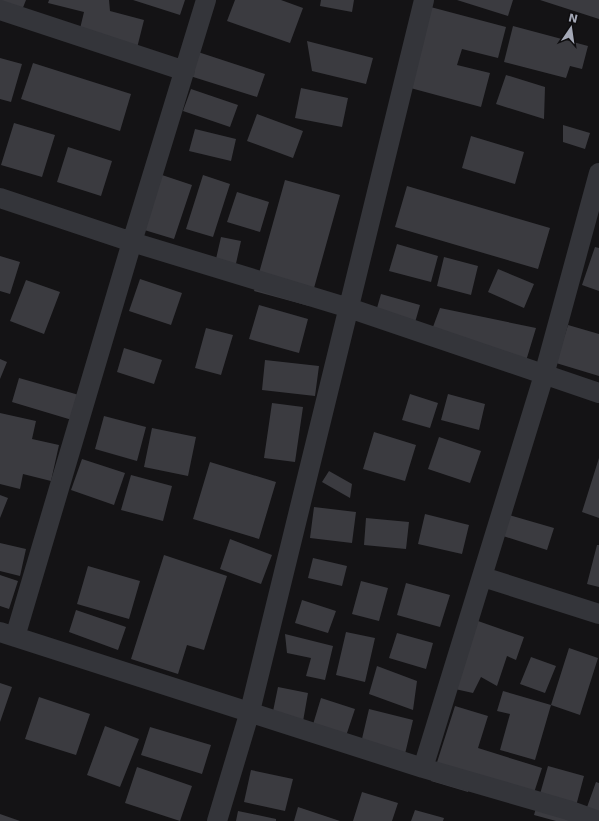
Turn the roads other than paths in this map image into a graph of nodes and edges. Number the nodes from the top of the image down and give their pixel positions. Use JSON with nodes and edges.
{"nodes":[{"id":1,"x":206,"y":0,"type":"edge"},
{"id":2,"x":424,"y":0,"type":"edge"},
{"id":3,"x":0,"y":10,"type":"edge"},
{"id":4,"x":185,"y":71,"type":"junction"},
{"id":5,"x":599,"y":173,"type":"edge"},
{"id":6,"x":0,"y":198,"type":"edge"},
{"id":7,"x":132,"y":242,"type":"junction"},
{"id":8,"x":349,"y":308,"type":"junction"},
{"id":9,"x":544,"y":376,"type":"junction"},
{"id":10,"x":599,"y":393,"type":"edge"},
{"id":11,"x":483,"y":577,"type":"junction"},
{"id":12,"x":599,"y":614,"type":"edge"},
{"id":13,"x":8,"y":634,"type":"edge"},
{"id":14,"x":250,"y":711,"type":"junction"},
{"id":15,"x":423,"y":768,"type":"junction"},
{"id":16,"x":567,"y":816,"type":"edge"},
{"id":17,"x":217,"y":821,"type":"edge"},
{"id":18,"x":599,"y":821,"type":"edge"}],
"edges":[{"from":1,"to":4,"type":"street"},
{"from":2,"to":8,"type":"street"},
{"from":3,"to":4,"type":"street"},
{"from":4,"to":7,"type":"street"},
{"from":5,"to":9,"type":"street"},
{"from":6,"to":7,"type":"street"},
{"from":7,"to":8,"type":"street"},
{"from":7,"to":13,"type":"street"},
{"from":8,"to":9,"type":"street"},
{"from":8,"to":14,"type":"street"},
{"from":9,"to":10,"type":"street"},
{"from":9,"to":11,"type":"street"},
{"from":11,"to":12,"type":"street"},
{"from":11,"to":15,"type":"street"},
{"from":13,"to":14,"type":"street"},
{"from":14,"to":15,"type":"street"},
{"from":14,"to":17,"type":"street"},
{"from":15,"to":16,"type":"street"},
{"from":16,"to":18,"type":"street"}]}
